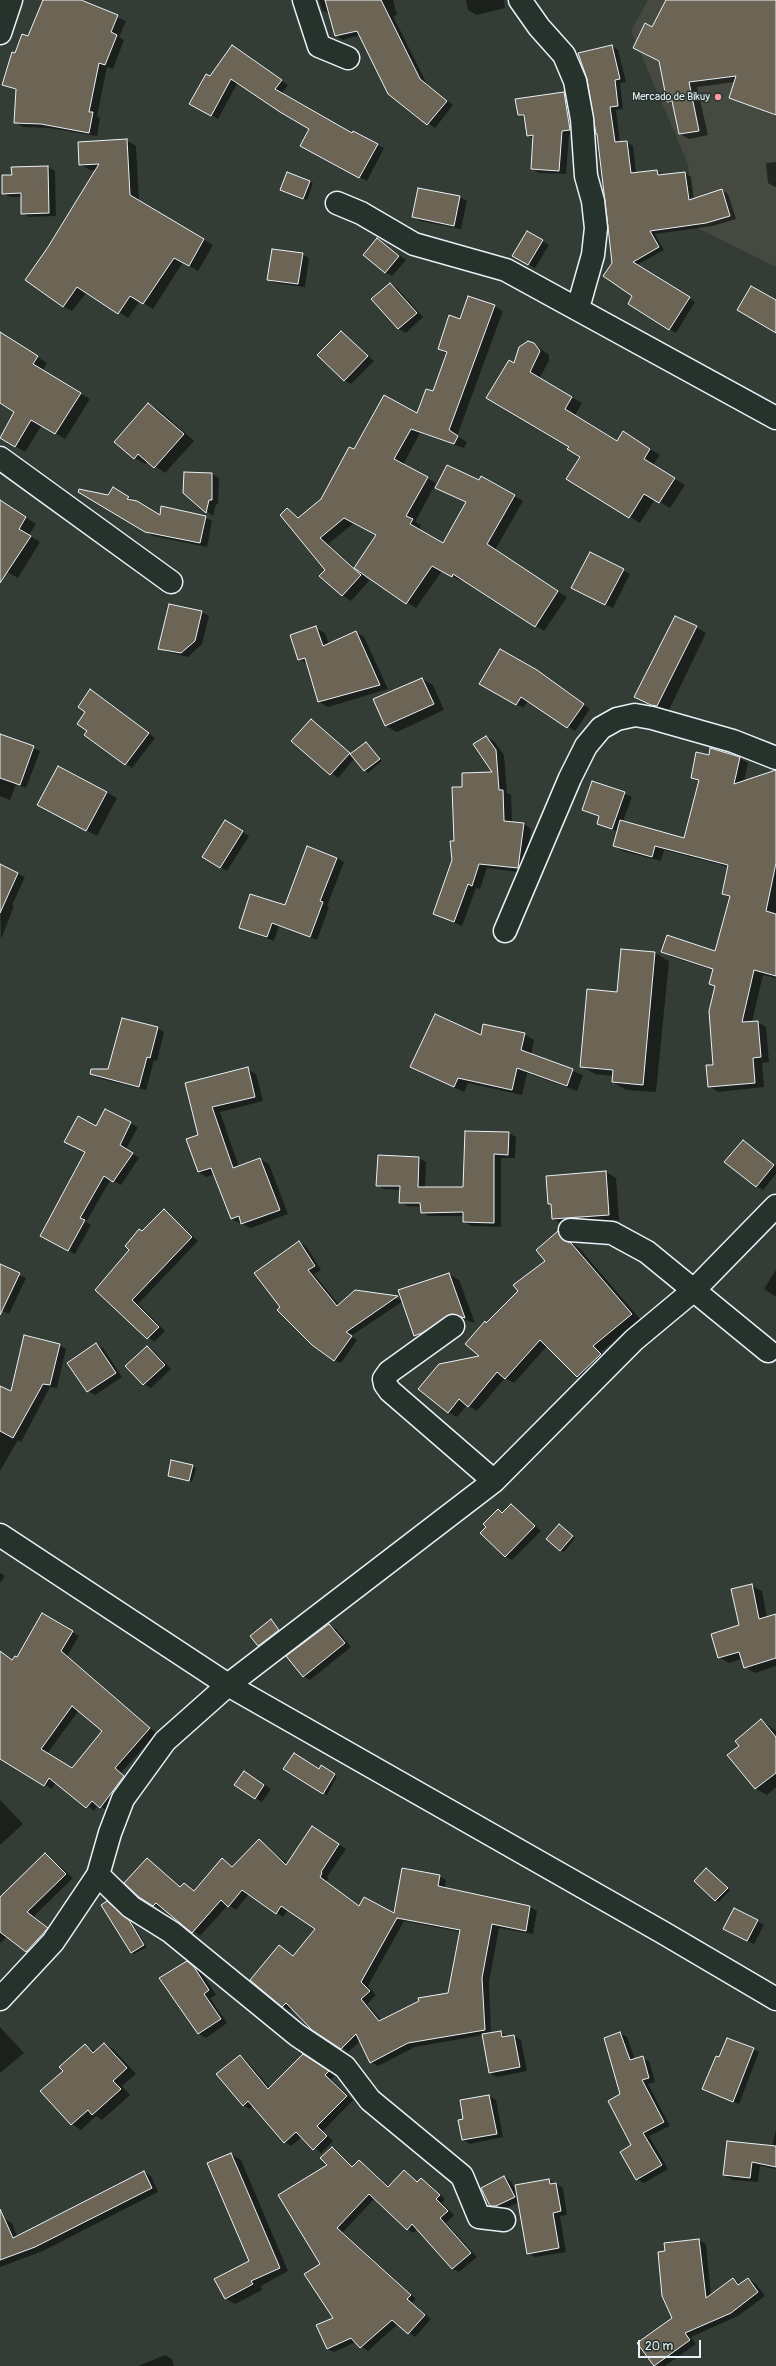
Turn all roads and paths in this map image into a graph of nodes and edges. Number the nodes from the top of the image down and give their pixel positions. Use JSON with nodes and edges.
{"nodes":[{"id":1,"x":11,"y":0,"type":"edge"},
{"id":2,"x":304,"y":0,"type":"edge"},
{"id":3,"x":520,"y":0,"type":"edge"},
{"id":4,"x":0,"y":33,"type":"edge"},
{"id":5,"x":348,"y":58,"type":"dead end"},
{"id":6,"x":337,"y":202,"type":"dead end"},
{"id":7,"x":578,"y":308,"type":"junction"},
{"id":8,"x":776,"y":418,"type":"edge"},
{"id":9,"x":0,"y":458,"type":"edge"},
{"id":10,"x":171,"y":582,"type":"dead end"},
{"id":11,"x":776,"y":758,"type":"edge"},
{"id":12,"x":505,"y":931,"type":"dead end"},
{"id":13,"x":776,"y":1206,"type":"edge"},
{"id":14,"x":570,"y":1230,"type":"dead end"},
{"id":15,"x":694,"y":1290,"type":"junction"},
{"id":16,"x":453,"y":1326,"type":"dead end"},
{"id":17,"x":768,"y":1350,"type":"dead end"},
{"id":18,"x":494,"y":1481,"type":"junction"},
{"id":19,"x":0,"y":1535,"type":"edge"},
{"id":20,"x":228,"y":1685,"type":"junction"},
{"id":21,"x":98,"y":1876,"type":"junction"},
{"id":22,"x":0,"y":1999,"type":"edge"},
{"id":23,"x":776,"y":1999,"type":"edge"},
{"id":24,"x":504,"y":2220,"type":"dead end"}],
"edges":[{"from":1,"to":4,"type":"street"},
{"from":2,"to":5,"type":"street"},
{"from":3,"to":7,"type":"street"},
{"from":6,"to":7,"type":"street"},
{"from":7,"to":8,"type":"street"},
{"from":9,"to":10,"type":"street"},
{"from":11,"to":12,"type":"street"},
{"from":13,"to":15,"type":"street"},
{"from":14,"to":15,"type":"street"},
{"from":15,"to":17,"type":"street"},
{"from":15,"to":18,"type":"street"},
{"from":16,"to":18,"type":"street"},
{"from":18,"to":20,"type":"street"},
{"from":19,"to":20,"type":"street"},
{"from":20,"to":21,"type":"street"},
{"from":20,"to":23,"type":"street"},
{"from":21,"to":22,"type":"street"},
{"from":21,"to":24,"type":"street"}]}
